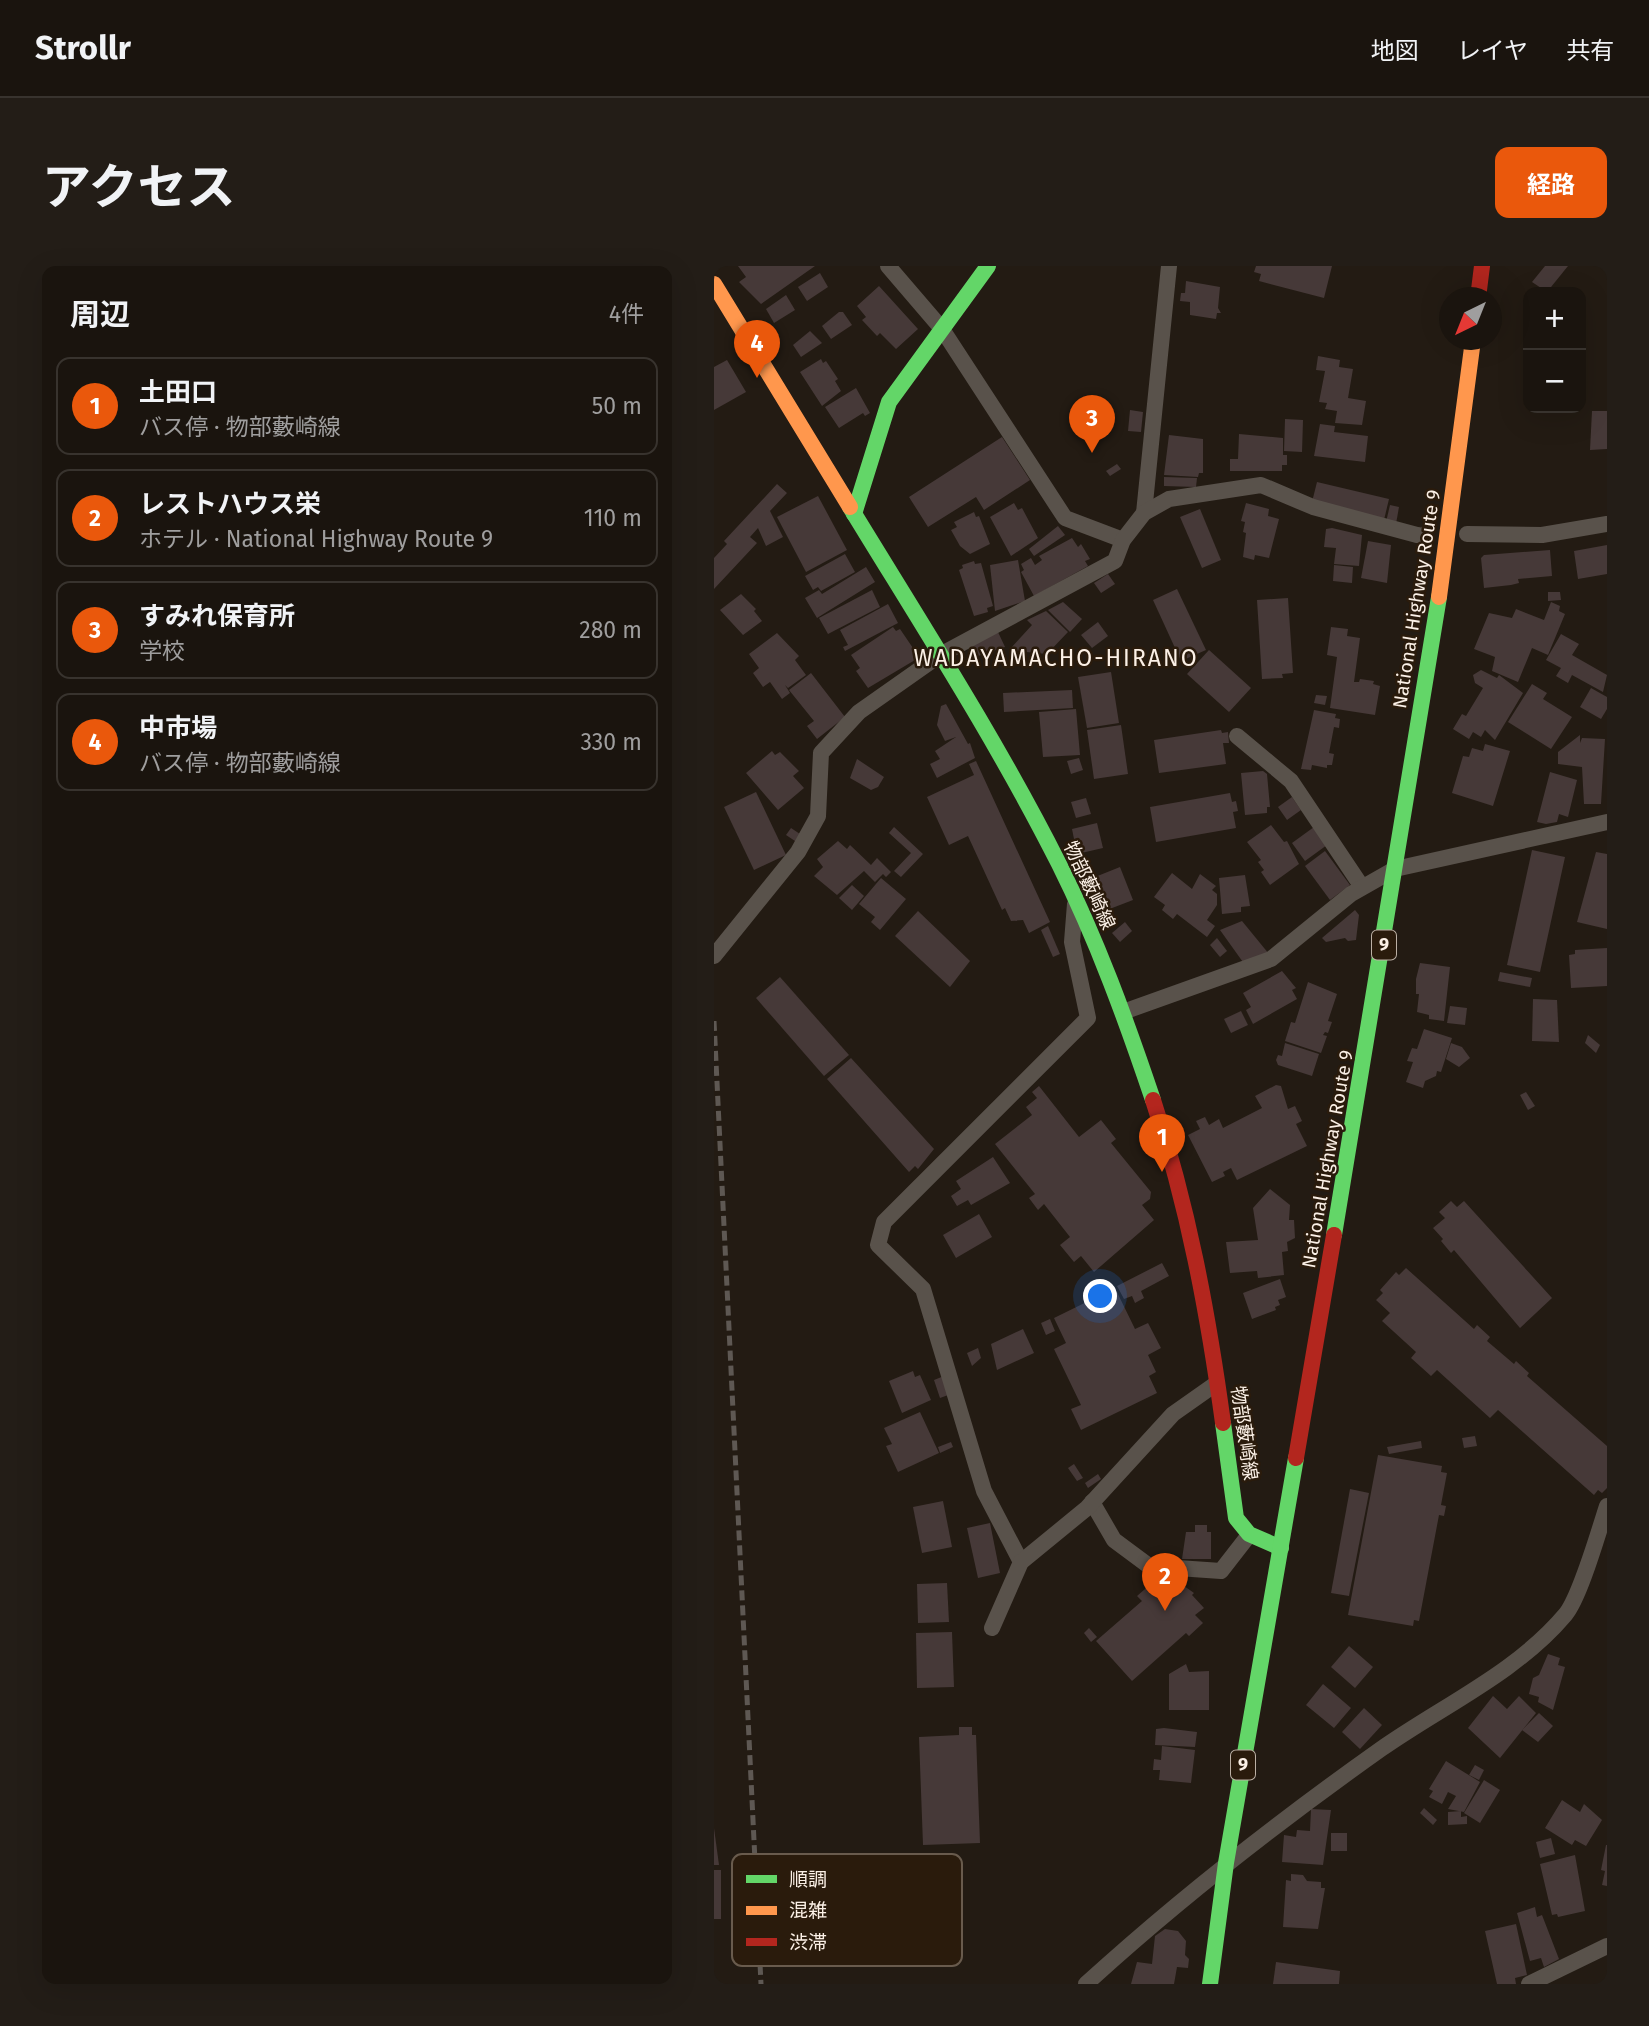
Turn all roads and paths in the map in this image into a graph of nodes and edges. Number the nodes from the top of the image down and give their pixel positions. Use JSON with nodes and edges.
{"nodes":[{"id":1,"x":888,"y":266,"type":"edge"},
{"id":2,"x":988,"y":266,"type":"edge"},
{"id":3,"x":1169,"y":266,"type":"edge"},
{"id":4,"x":1482,"y":266,"type":"edge"},
{"id":5,"x":714,"y":284,"type":"edge"},
{"id":6,"x":1479,"y":287,"type":"edge"},
{"id":7,"x":942,"y":329,"type":"junction"},
{"id":8,"x":1472,"y":350,"type":"edge"},
{"id":9,"x":1144,"y":513,"type":"junction"},
{"id":10,"x":854,"y":514,"type":"junction"},
{"id":11,"x":1607,"y":524,"type":"edge"},
{"id":12,"x":1467,"y":534,"type":"tunnel mouth"},
{"id":13,"x":1417,"y":535,"type":"tunnel mouth"},
{"id":14,"x":1123,"y":540,"type":"junction"},
{"id":15,"x":940,"y":655,"type":"junction"},
{"id":16,"x":1237,"y":736,"type":"dead end"},
{"id":17,"x":1607,"y":822,"type":"edge"},
{"id":18,"x":1395,"y":869,"type":"junction"},
{"id":19,"x":1362,"y":887,"type":"junction"},
{"id":20,"x":1075,"y":902,"type":"junction"},
{"id":21,"x":714,"y":956,"type":"edge"},
{"id":22,"x":1123,"y":1012,"type":"junction"},
{"id":23,"x":1217,"y":1382,"type":"junction"},
{"id":24,"x":1092,"y":1502,"type":"junction"},
{"id":25,"x":1607,"y":1506,"type":"edge"},
{"id":26,"x":1249,"y":1535,"type":"junction"},
{"id":27,"x":1281,"y":1548,"type":"junction"},
{"id":28,"x":1021,"y":1562,"type":"junction"},
{"id":29,"x":992,"y":1628,"type":"dead end"},
{"id":30,"x":1226,"y":1863,"type":"junction"},
{"id":31,"x":1607,"y":1946,"type":"edge"},
{"id":32,"x":1086,"y":1984,"type":"edge"},
{"id":33,"x":1210,"y":1984,"type":"edge"},
{"id":34,"x":1529,"y":1984,"type":"edge"}],
"edges":[{"from":1,"to":7,"type":"street"},
{"from":2,"to":7,"type":"main road"},
{"from":3,"to":9,"type":"street"},
{"from":4,"to":6,"type":"main road"},
{"from":5,"to":10,"type":"main road","name":"物部藪崎線"},
{"from":7,"to":10,"type":"main road"},
{"from":7,"to":14,"type":"street"},
{"from":8,"to":18,"type":"main road","name":"National Highway Route 9","number":"9"},
{"from":9,"to":13,"type":"street"},
{"from":9,"to":14,"type":"street"},
{"from":10,"to":15,"type":"main road","name":"物部藪崎線"},
{"from":11,"to":12,"type":"street"},
{"from":14,"to":15,"type":"street"},
{"from":15,"to":20,"type":"main road","name":"物部藪崎線"},
{"from":15,"to":21,"type":"street"},
{"from":16,"to":19,"type":"street"},
{"from":17,"to":18,"type":"street"},
{"from":18,"to":19,"type":"street"},
{"from":18,"to":27,"type":"main road","name":"National Highway Route 9","number":"9"},
{"from":19,"to":22,"type":"street"},
{"from":20,"to":22,"type":"main road","name":"物部藪崎線"},
{"from":20,"to":28,"type":"street"},
{"from":22,"to":23,"type":"main road","name":"物部藪崎線"},
{"from":23,"to":24,"type":"street"},
{"from":23,"to":26,"type":"main road","name":"物部藪崎線"},
{"from":24,"to":26,"type":"street"},
{"from":24,"to":28,"type":"street"},
{"from":25,"to":30,"type":"street"},
{"from":26,"to":27,"type":"main road"},
{"from":27,"to":30,"type":"main road","name":"National Highway Route 9","number":"9"},
{"from":28,"to":29,"type":"street"},
{"from":30,"to":32,"type":"street"},
{"from":30,"to":33,"type":"main road","name":"National Highway Route 9","number":"9"},
{"from":31,"to":34,"type":"street"}]}
